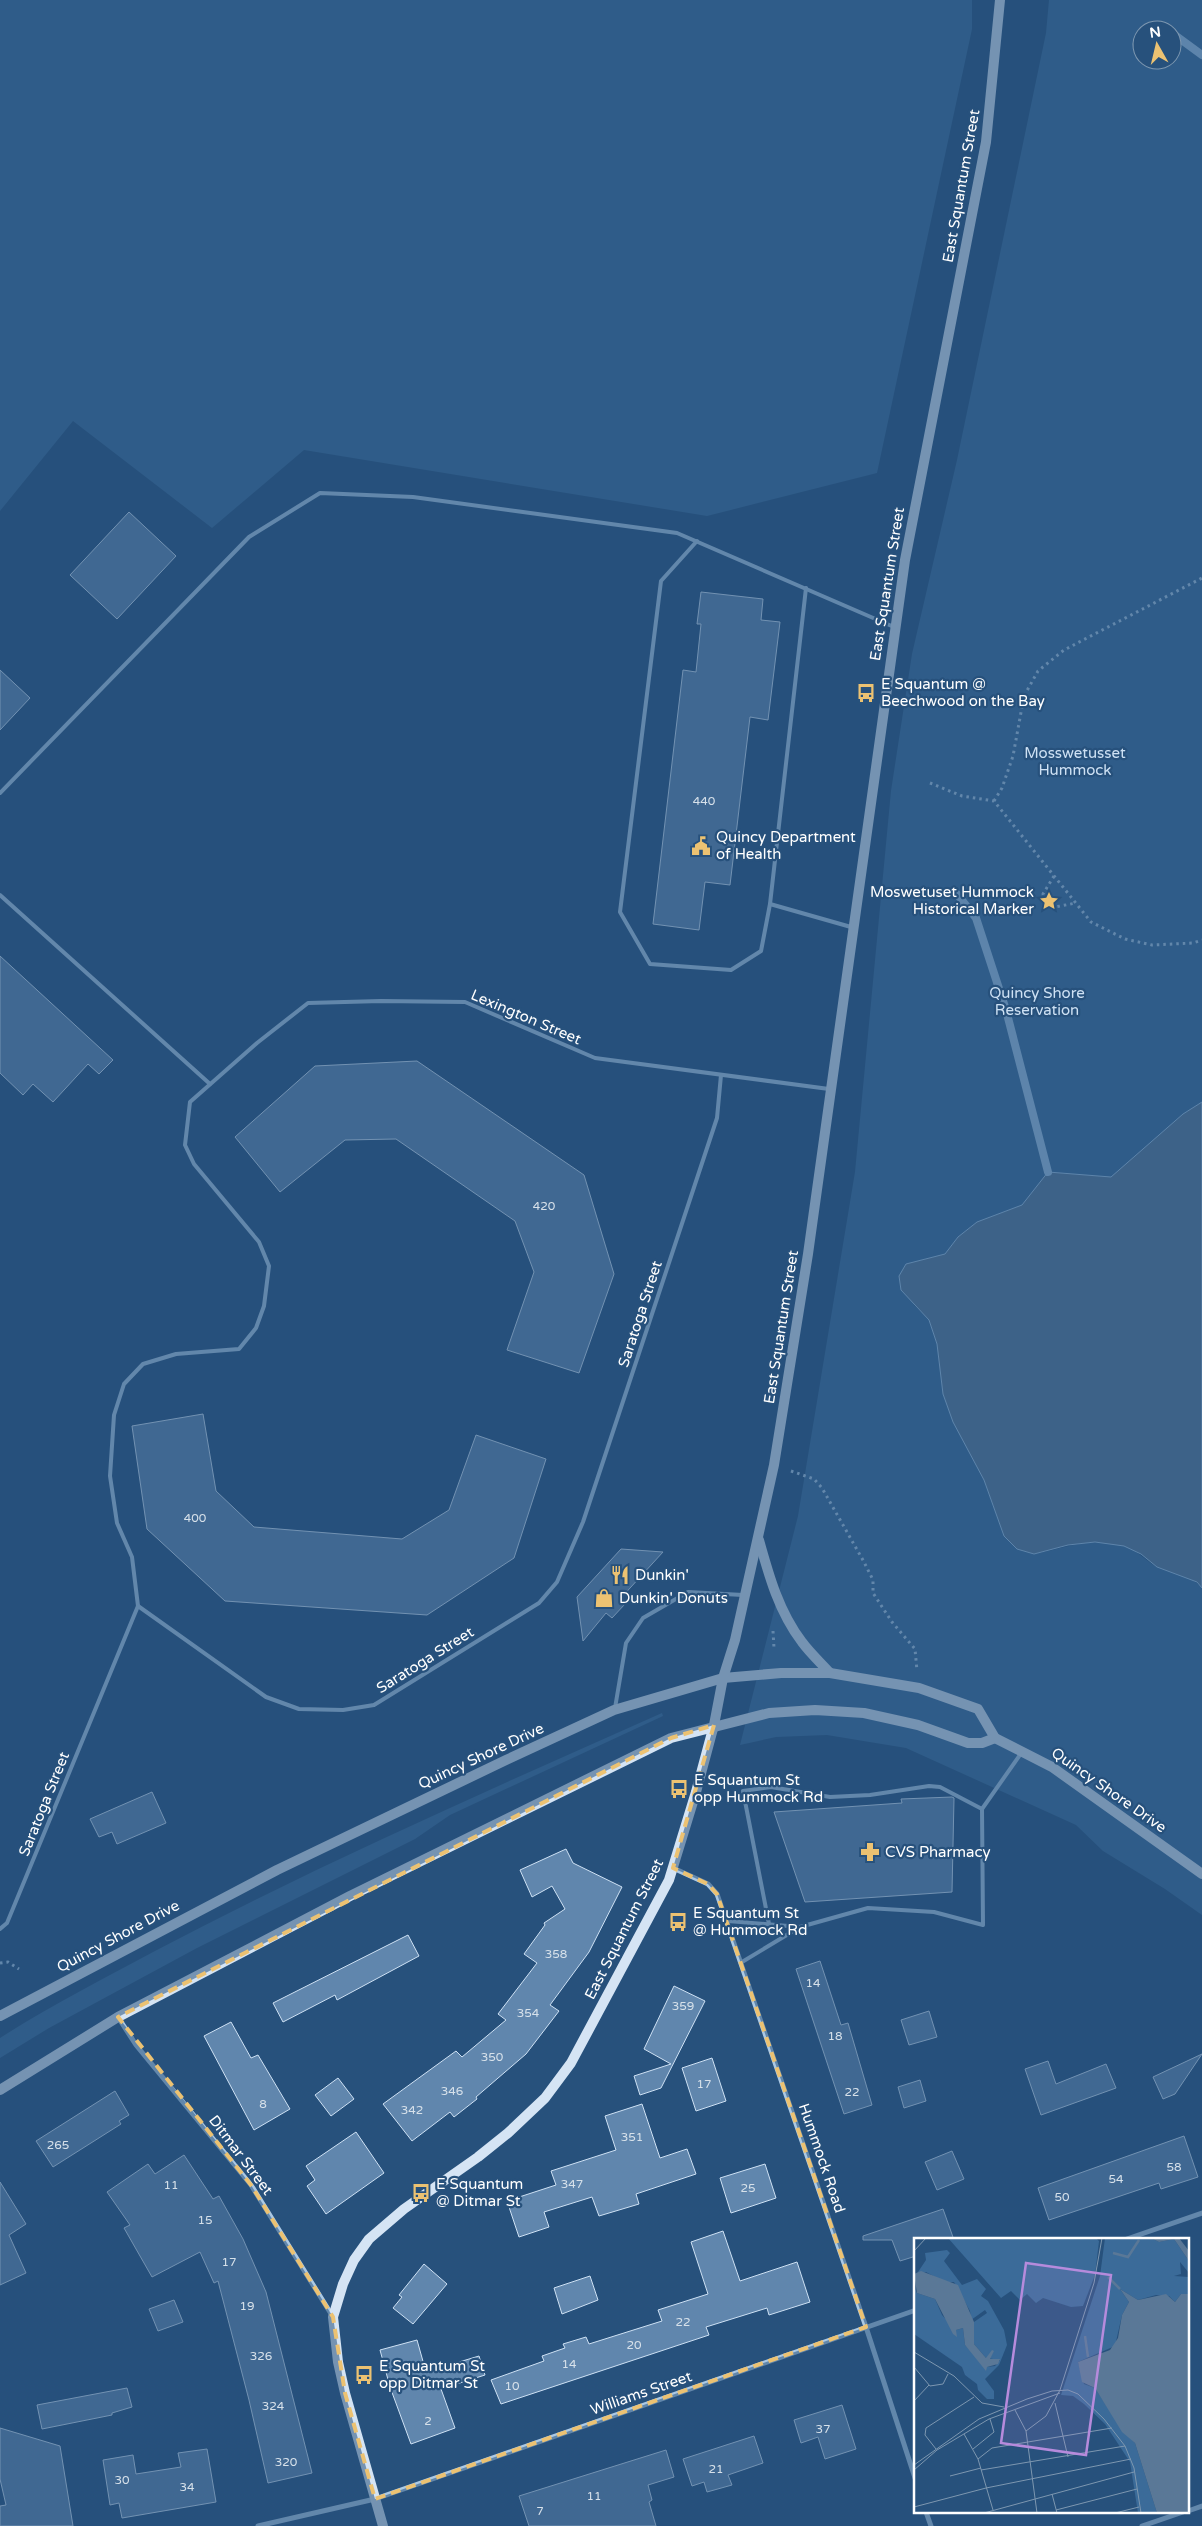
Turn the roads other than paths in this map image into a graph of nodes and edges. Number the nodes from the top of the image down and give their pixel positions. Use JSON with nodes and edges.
{"nodes":[{"id":1,"x":1000,"y":0,"type":"edge"},
{"id":2,"x":697,"y":542,"type":"junction"},
{"id":3,"x":806,"y":588,"type":"junction"},
{"id":4,"x":895,"y":627,"type":"junction"},
{"id":5,"x":0,"y":793,"type":"edge"},
{"id":6,"x":0,"y":895,"type":"edge"},
{"id":7,"x":770,"y":904,"type":"junction"},
{"id":8,"x":852,"y":928,"type":"junction"},
{"id":9,"x":722,"y":1075,"type":"junction"},
{"id":10,"x":210,"y":1084,"type":"junction"},
{"id":11,"x":830,"y":1089,"type":"junction"},
{"id":12,"x":758,"y":1538,"type":"junction"},
{"id":13,"x":745,"y":1595,"type":"junction"},
{"id":14,"x":138,"y":1606,"type":"junction"},
{"id":15,"x":830,"y":1673,"type":"junction"},
{"id":16,"x":723,"y":1678,"type":"junction"},
{"id":17,"x":614,"y":1710,"type":"junction"},
{"id":18,"x":714,"y":1725,"type":"junction"},
{"id":19,"x":995,"y":1738,"type":"junction"},
{"id":20,"x":1023,"y":1752,"type":"junction"},
{"id":21,"x":982,"y":1809,"type":"junction"},
{"id":22,"x":673,"y":1868,"type":"junction"},
{"id":23,"x":1202,"y":1874,"type":"edge"},
{"id":24,"x":728,"y":1921,"type":"junction"},
{"id":25,"x":769,"y":1924,"type":"junction"},
{"id":26,"x":800,"y":1927,"type":"junction"},
{"id":27,"x":0,"y":1929,"type":"edge"},
{"id":28,"x":742,"y":1962,"type":"junction"},
{"id":29,"x":0,"y":2016,"type":"edge"},
{"id":30,"x":118,"y":2017,"type":"junction"},
{"id":31,"x":0,"y":2090,"type":"edge"},
{"id":32,"x":1202,"y":2213,"type":"edge"},
{"id":33,"x":1130,"y":2238,"type":"edge"},
{"id":34,"x":914,"y":2311,"type":"edge"},
{"id":35,"x":333,"y":2317,"type":"junction"},
{"id":36,"x":866,"y":2327,"type":"junction"},
{"id":37,"x":914,"y":2475,"type":"edge"},
{"id":38,"x":375,"y":2498,"type":"junction"},
{"id":39,"x":1202,"y":2506,"type":"edge"},
{"id":40,"x":1190,"y":2510,"type":"edge"},
{"id":41,"x":927,"y":2514,"type":"edge"},
{"id":42,"x":1177,"y":2514,"type":"edge"},
{"id":43,"x":258,"y":2526,"type":"edge"},
{"id":44,"x":383,"y":2526,"type":"edge"},
{"id":45,"x":931,"y":2526,"type":"edge"},
{"id":46,"x":1142,"y":2526,"type":"edge"}],
"edges":[{"from":1,"to":4,"type":"main road","name":"East Squantum Street"},
{"from":2,"to":3,"type":"lane"},
{"from":2,"to":5,"type":"lane"},
{"from":2,"to":7,"type":"lane"},
{"from":3,"to":4,"type":"lane"},
{"from":3,"to":7,"type":"lane"},
{"from":4,"to":8,"type":"main road","name":"East Squantum Street"},
{"from":6,"to":10,"type":"lane"},
{"from":7,"to":8,"type":"lane"},
{"from":8,"to":11,"type":"main road","name":"East Squantum Street"},
{"from":9,"to":10,"type":"lane","name":"Lexington Street"},
{"from":9,"to":11,"type":"lane","name":"Lexington Street"},
{"from":9,"to":14,"type":"lane","name":"Saratoga Street"},
{"from":10,"to":14,"type":"lane","name":"Lexington Street"},
{"from":11,"to":12,"type":"main road","name":"East Squantum Street"},
{"from":12,"to":13,"type":"main road","name":"East Squantum Street"},
{"from":12,"to":15,"type":"main road"},
{"from":13,"to":16,"type":"main road","name":"East Squantum Street"},
{"from":13,"to":17,"type":"lane"},
{"from":14,"to":27,"type":"lane","name":"Saratoga Street"},
{"from":15,"to":16,"type":"main road","name":"Quincy Shore Drive"},
{"from":15,"to":19,"type":"main road","name":"Quincy Shore Drive"},
{"from":16,"to":17,"type":"main road","name":"Quincy Shore Drive"},
{"from":16,"to":18,"type":"main road","name":"East Squantum Street"},
{"from":17,"to":29,"type":"main road","name":"Quincy Shore Drive"},
{"from":18,"to":19,"type":"main road"},
{"from":18,"to":22,"type":"main road","name":"East Squantum Street"},
{"from":18,"to":30,"type":"main road"},
{"from":19,"to":20,"type":"main road","name":"Quincy Shore Drive"},
{"from":20,"to":21,"type":"lane"},
{"from":20,"to":23,"type":"main road","name":"Quincy Shore Drive"},
{"from":21,"to":25,"type":"lane"},
{"from":21,"to":26,"type":"lane"},
{"from":22,"to":24,"type":"street","name":"Hummock Road"},
{"from":22,"to":35,"type":"main road","name":"East Squantum Street"},
{"from":24,"to":25,"type":"lane"},
{"from":24,"to":28,"type":"street","name":"Hummock Road"},
{"from":25,"to":26,"type":"lane"},
{"from":26,"to":28,"type":"lane"},
{"from":28,"to":36,"type":"street","name":"Hummock Road"},
{"from":30,"to":31,"type":"main road"},
{"from":30,"to":35,"type":"street","name":"Ditmar Street"},
{"from":32,"to":33,"type":"street"},
{"from":34,"to":36,"type":"street","name":"Williams Street"},
{"from":35,"to":38,"type":"main road","name":"East Squantum Street"},
{"from":36,"to":37,"type":"street","name":"Hummock Road"},
{"from":36,"to":38,"type":"street","name":"Williams Street"},
{"from":38,"to":43,"type":"street","name":"Williams Street"},
{"from":38,"to":44,"type":"main road","name":"East Squantum Street"},
{"from":39,"to":40,"type":"street"},
{"from":41,"to":45,"type":"street"},
{"from":42,"to":46,"type":"street"}]}
